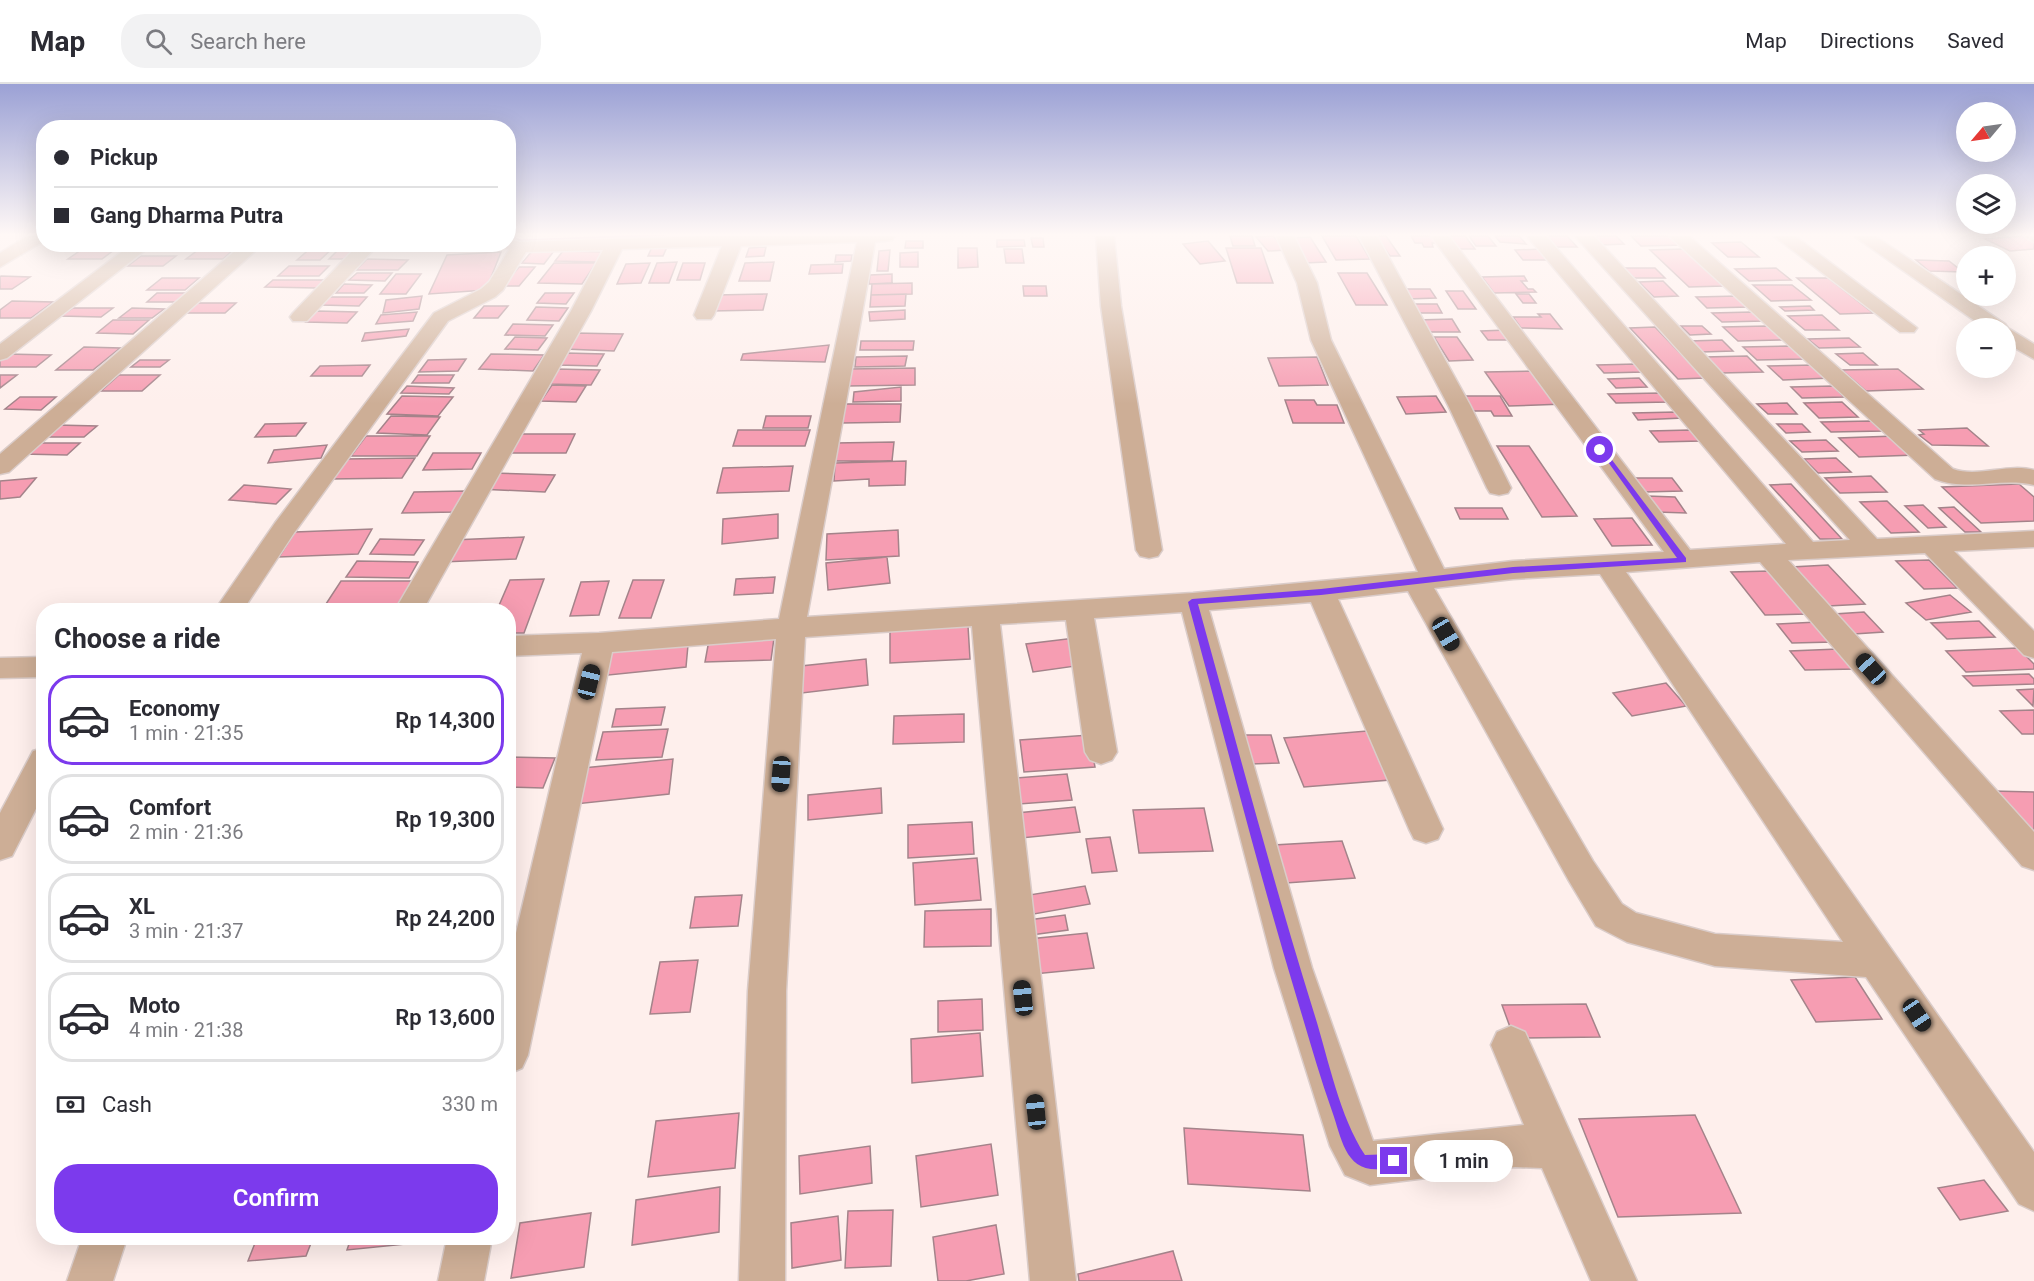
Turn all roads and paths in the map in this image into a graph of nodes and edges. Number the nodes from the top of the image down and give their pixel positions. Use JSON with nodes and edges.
{"nodes":[{"id":1,"x":81,"y":292,"type":"edge"},
{"id":2,"x":199,"y":292,"type":"edge"},
{"id":3,"x":324,"y":292,"type":"edge"},
{"id":4,"x":489,"y":292,"type":"edge"},
{"id":5,"x":591,"y":292,"type":"edge"},
{"id":6,"x":713,"y":292,"type":"edge"},
{"id":7,"x":856,"y":292,"type":"edge"},
{"id":8,"x":1110,"y":292,"type":"edge"},
{"id":9,"x":1310,"y":292,"type":"edge"},
{"id":10,"x":1398,"y":292,"type":"edge"},
{"id":11,"x":1484,"y":292,"type":"edge"},
{"id":12,"x":1585,"y":292,"type":"edge"},
{"id":13,"x":1635,"y":292,"type":"edge"},
{"id":14,"x":1740,"y":292,"type":"edge"},
{"id":15,"x":1858,"y":292,"type":"edge"},
{"id":16,"x":1945,"y":292,"type":"edge"},
{"id":17,"x":704,"y":315,"type":"dead end"},
{"id":18,"x":300,"y":317,"type":"dead end"},
{"id":19,"x":1983,"y":318,"type":"edge"},
{"id":20,"x":1907,"y":328,"type":"dead end"},
{"id":21,"x":2016,"y":341,"type":"edge"},
{"id":22,"x":2034,"y":353,"type":"edge"},
{"id":23,"x":0,"y":354,"type":"edge"},
{"id":24,"x":0,"y":467,"type":"edge"},
{"id":25,"x":2034,"y":478,"type":"edge"},
{"id":26,"x":1499,"y":488,"type":"dead end"},
{"id":27,"x":2034,"y":539,"type":"edge"},
{"id":28,"x":1932,"y":545,"type":"junction"},
{"id":29,"x":1870,"y":547,"type":"junction"},
{"id":30,"x":1149,"y":550,"type":"dead end"},
{"id":31,"x":1806,"y":550,"type":"junction"},
{"id":32,"x":1767,"y":553,"type":"junction"},
{"id":33,"x":1683,"y":560,"type":"junction"},
{"id":34,"x":1608,"y":565,"type":"junction"},
{"id":35,"x":1425,"y":580,"type":"junction"},
{"id":36,"x":1321,"y":592,"type":"junction"},
{"id":37,"x":1192,"y":602,"type":"junction"},
{"id":38,"x":234,"y":603,"type":"edge"},
{"id":39,"x":413,"y":603,"type":"edge"},
{"id":40,"x":1078,"y":608,"type":"junction"},
{"id":41,"x":985,"y":616,"type":"junction"},
{"id":42,"x":791,"y":628,"type":"junction"},
{"id":43,"x":599,"y":643,"type":"junction"},
{"id":44,"x":516,"y":646,"type":"edge"},
{"id":45,"x":2034,"y":648,"type":"edge"},
{"id":46,"x":36,"y":667,"type":"edge"},
{"id":47,"x":0,"y":668,"type":"edge"},
{"id":48,"x":1101,"y":752,"type":"dead end"},
{"id":49,"x":36,"y":776,"type":"edge"},
{"id":50,"x":1426,"y":829,"type":"dead end"},
{"id":51,"x":0,"y":846,"type":"edge"},
{"id":52,"x":2034,"y":856,"type":"edge"},
{"id":53,"x":1880,"y":961,"type":"junction"},
{"id":54,"x":516,"y":1019,"type":"edge"},
{"id":55,"x":1512,"y":1045,"type":"dead end"},
{"id":56,"x":1554,"y":1147,"type":"junction"},
{"id":57,"x":2034,"y":1189,"type":"edge"},
{"id":58,"x":103,"y":1245,"type":"edge"},
{"id":59,"x":469,"y":1245,"type":"edge"},
{"id":60,"x":90,"y":1281,"type":"edge"},
{"id":61,"x":461,"y":1281,"type":"edge"},
{"id":62,"x":762,"y":1281,"type":"edge"},
{"id":63,"x":1053,"y":1281,"type":"edge"},
{"id":64,"x":1614,"y":1281,"type":"edge"}],
"edges":[{"from":1,"to":23,"type":"street"},
{"from":2,"to":24,"type":"street"},
{"from":3,"to":18,"type":"street"},
{"from":4,"to":38,"type":"street"},
{"from":5,"to":39,"type":"street"},
{"from":6,"to":17,"type":"street"},
{"from":7,"to":42,"type":"street"},
{"from":8,"to":30,"type":"street"},
{"from":9,"to":35,"type":"street"},
{"from":10,"to":26,"type":"street"},
{"from":11,"to":33,"type":"street"},
{"from":12,"to":31,"type":"street"},
{"from":13,"to":29,"type":"street"},
{"from":14,"to":25,"type":"street"},
{"from":15,"to":20,"type":"street"},
{"from":16,"to":19,"type":"street"},
{"from":21,"to":22,"type":"street"},
{"from":27,"to":28,"type":"street"},
{"from":28,"to":29,"type":"street"},
{"from":28,"to":45,"type":"street"},
{"from":29,"to":31,"type":"street"},
{"from":31,"to":32,"type":"street"},
{"from":32,"to":33,"type":"street"},
{"from":32,"to":52,"type":"street"},
{"from":33,"to":34,"type":"street"},
{"from":34,"to":35,"type":"street"},
{"from":34,"to":53,"type":"street"},
{"from":35,"to":36,"type":"street"},
{"from":35,"to":53,"type":"street"},
{"from":36,"to":37,"type":"street"},
{"from":36,"to":50,"type":"street"},
{"from":37,"to":40,"type":"street"},
{"from":37,"to":56,"type":"street"},
{"from":40,"to":41,"type":"street"},
{"from":40,"to":48,"type":"street"},
{"from":41,"to":42,"type":"street"},
{"from":41,"to":63,"type":"street"},
{"from":42,"to":43,"type":"street"},
{"from":42,"to":62,"type":"street"},
{"from":43,"to":44,"type":"street"},
{"from":43,"to":54,"type":"street"},
{"from":46,"to":47,"type":"street"},
{"from":49,"to":51,"type":"street"},
{"from":53,"to":57,"type":"street"},
{"from":55,"to":56,"type":"street"},
{"from":56,"to":64,"type":"street"},
{"from":58,"to":60,"type":"street"},
{"from":59,"to":61,"type":"street"}]}
